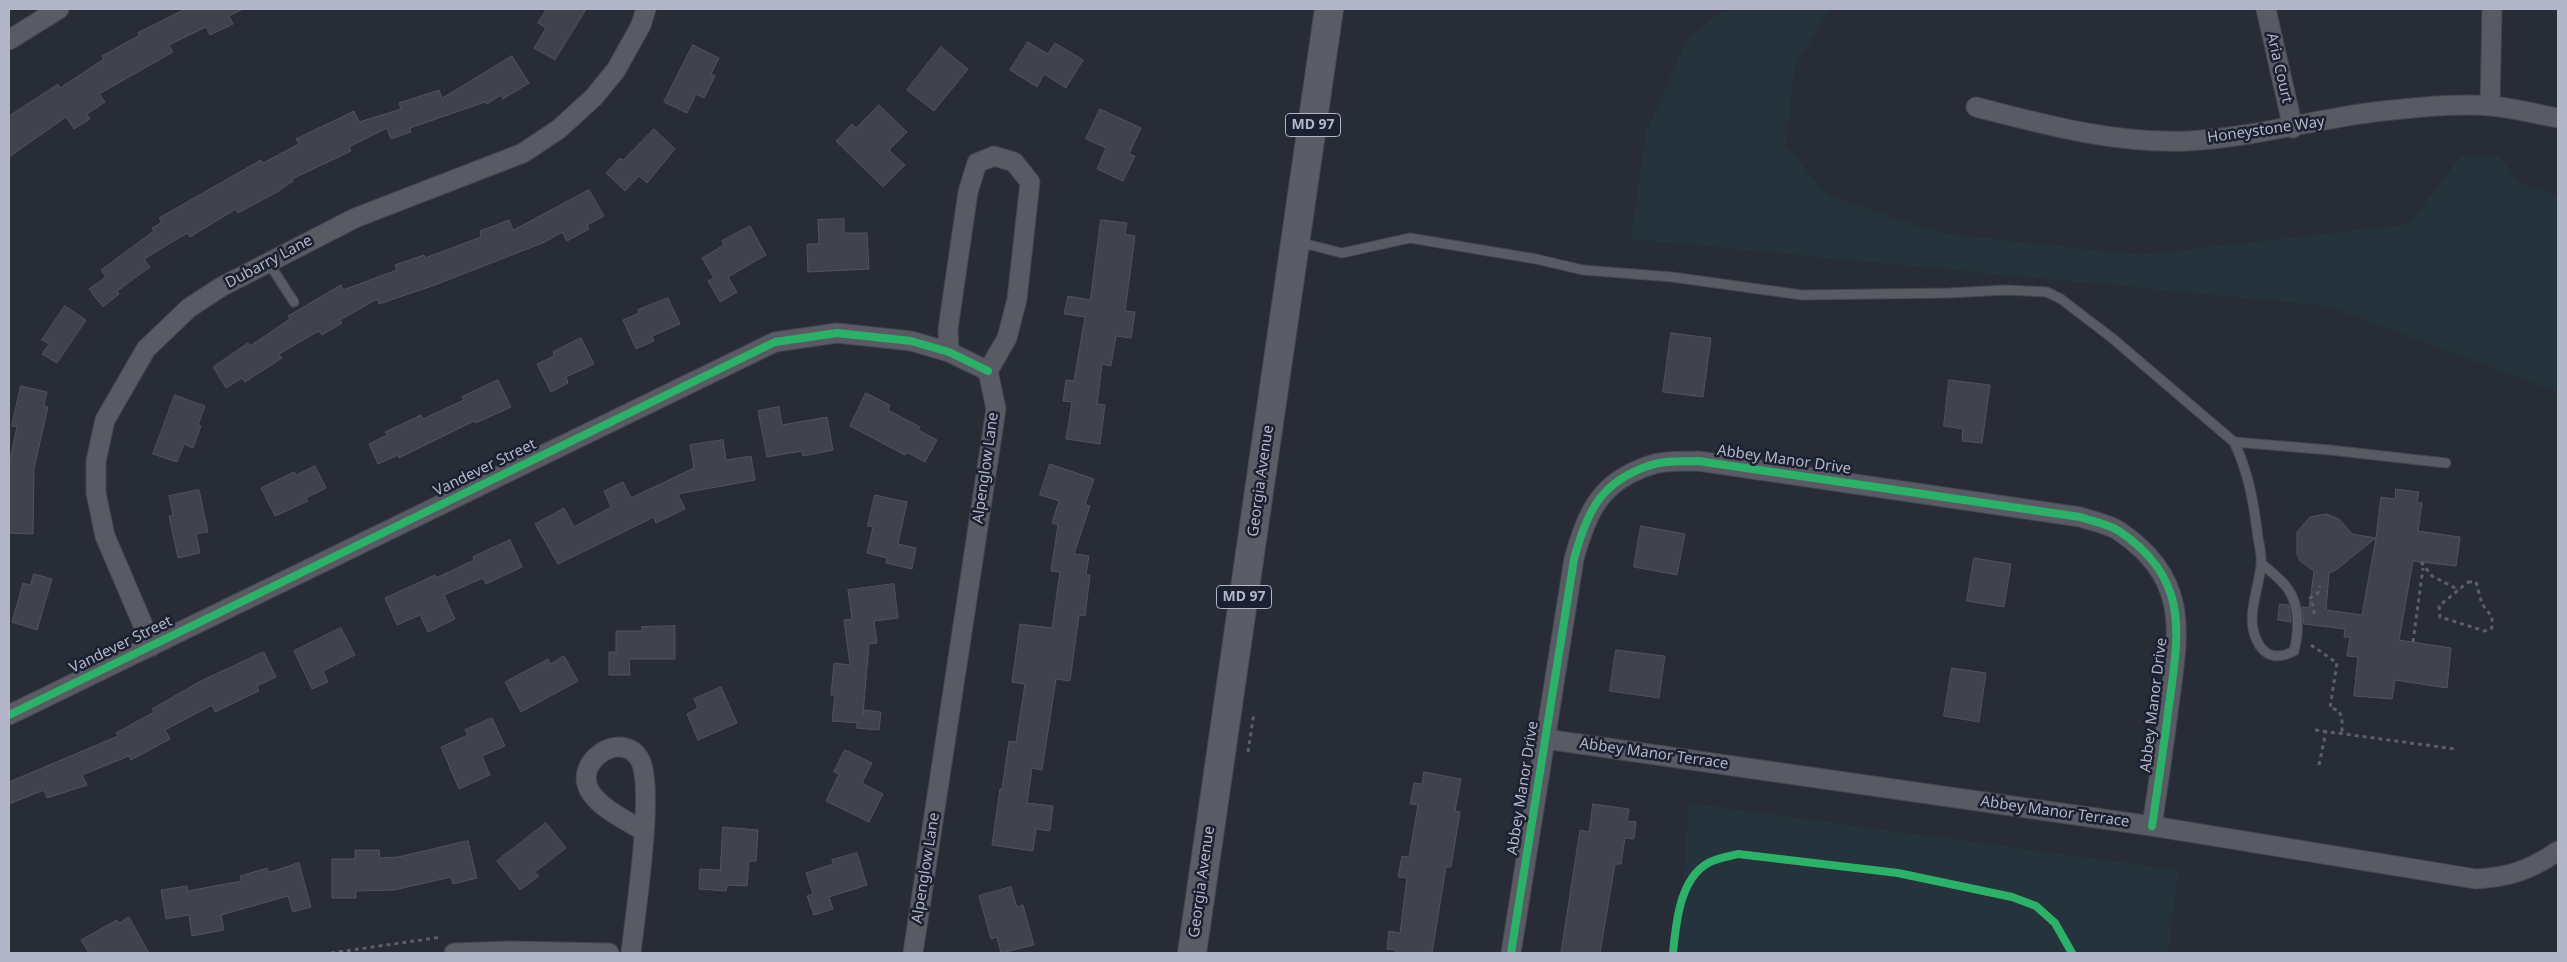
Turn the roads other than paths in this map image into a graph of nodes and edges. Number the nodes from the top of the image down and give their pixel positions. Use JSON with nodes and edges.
{"nodes":[{"id":1,"x":59,"y":9,"type":"edge"},
{"id":2,"x":646,"y":9,"type":"edge"},
{"id":3,"x":1329,"y":9,"type":"edge"},
{"id":4,"x":2266,"y":9,"type":"edge"},
{"id":5,"x":2492,"y":9,"type":"edge"},
{"id":6,"x":9,"y":40,"type":"edge"},
{"id":7,"x":2490,"y":106,"type":"junction"},
{"id":8,"x":1976,"y":107,"type":"dead end"},
{"id":9,"x":2558,"y":118,"type":"edge"},
{"id":10,"x":2293,"y":128,"type":"junction"},
{"id":11,"x":1296,"y":242,"type":"junction"},
{"id":12,"x":268,"y":262,"type":"junction"},
{"id":13,"x":294,"y":302,"type":"dead end"},
{"id":14,"x":949,"y":352,"type":"junction"},
{"id":15,"x":988,"y":371,"type":"junction"},
{"id":16,"x":2234,"y":442,"type":"junction"},
{"id":17,"x":2446,"y":463,"type":"dead end"},
{"id":18,"x":2262,"y":564,"type":"junction"},
{"id":19,"x":152,"y":646,"type":"junction"},
{"id":20,"x":9,"y":715,"type":"edge"},
{"id":21,"x":1545,"y":739,"type":"junction"},
{"id":22,"x":2152,"y":826,"type":"junction"},
{"id":23,"x":643,"y":831,"type":"dead end"},
{"id":24,"x":2558,"y":851,"type":"edge"},
{"id":25,"x":454,"y":953,"type":"edge"},
{"id":26,"x":609,"y":953,"type":"edge"},
{"id":27,"x":631,"y":953,"type":"edge"},
{"id":28,"x":914,"y":953,"type":"edge"},
{"id":29,"x":1192,"y":953,"type":"edge"},
{"id":30,"x":1512,"y":953,"type":"edge"}],
"edges":[{"from":1,"to":6,"type":"street"},
{"from":2,"to":12,"type":"street","name":"Dubarry Lane"},
{"from":3,"to":11,"type":"main road","name":"Georgia Avenue","number":"MD 97"},
{"from":4,"to":10,"type":"street","name":"Aria Court"},
{"from":5,"to":7,"type":"street"},
{"from":7,"to":9,"type":"street","name":"Honeystone Way"},
{"from":7,"to":10,"type":"street","name":"Honeystone Way"},
{"from":8,"to":10,"type":"street","name":"Honeystone Way"},
{"from":11,"to":16,"type":"lane"},
{"from":11,"to":29,"type":"main road","name":"Georgia Avenue","number":"MD 97"},
{"from":12,"to":13,"type":"lane"},
{"from":12,"to":19,"type":"street","name":"Dubarry Lane"},
{"from":14,"to":15,"type":"street","name":"Vandever Street"},
{"from":14,"to":15,"type":"street"},
{"from":14,"to":19,"type":"street","name":"Vandever Street"},
{"from":15,"to":28,"type":"street","name":"Alpenglow Lane"},
{"from":16,"to":17,"type":"lane"},
{"from":16,"to":18,"type":"lane"},
{"from":18,"to":18,"type":"lane"},
{"from":19,"to":20,"type":"street","name":"Vandever Street"},
{"from":21,"to":22,"type":"street","name":"Abbey Manor Terrace"},
{"from":21,"to":22,"type":"street","name":"Abbey Manor Drive"},
{"from":21,"to":30,"type":"street","name":"Abbey Manor Drive"},
{"from":22,"to":24,"type":"street","name":"Abbey Manor Terrace"},
{"from":23,"to":27,"type":"street"},
{"from":25,"to":26,"type":"street"}]}
